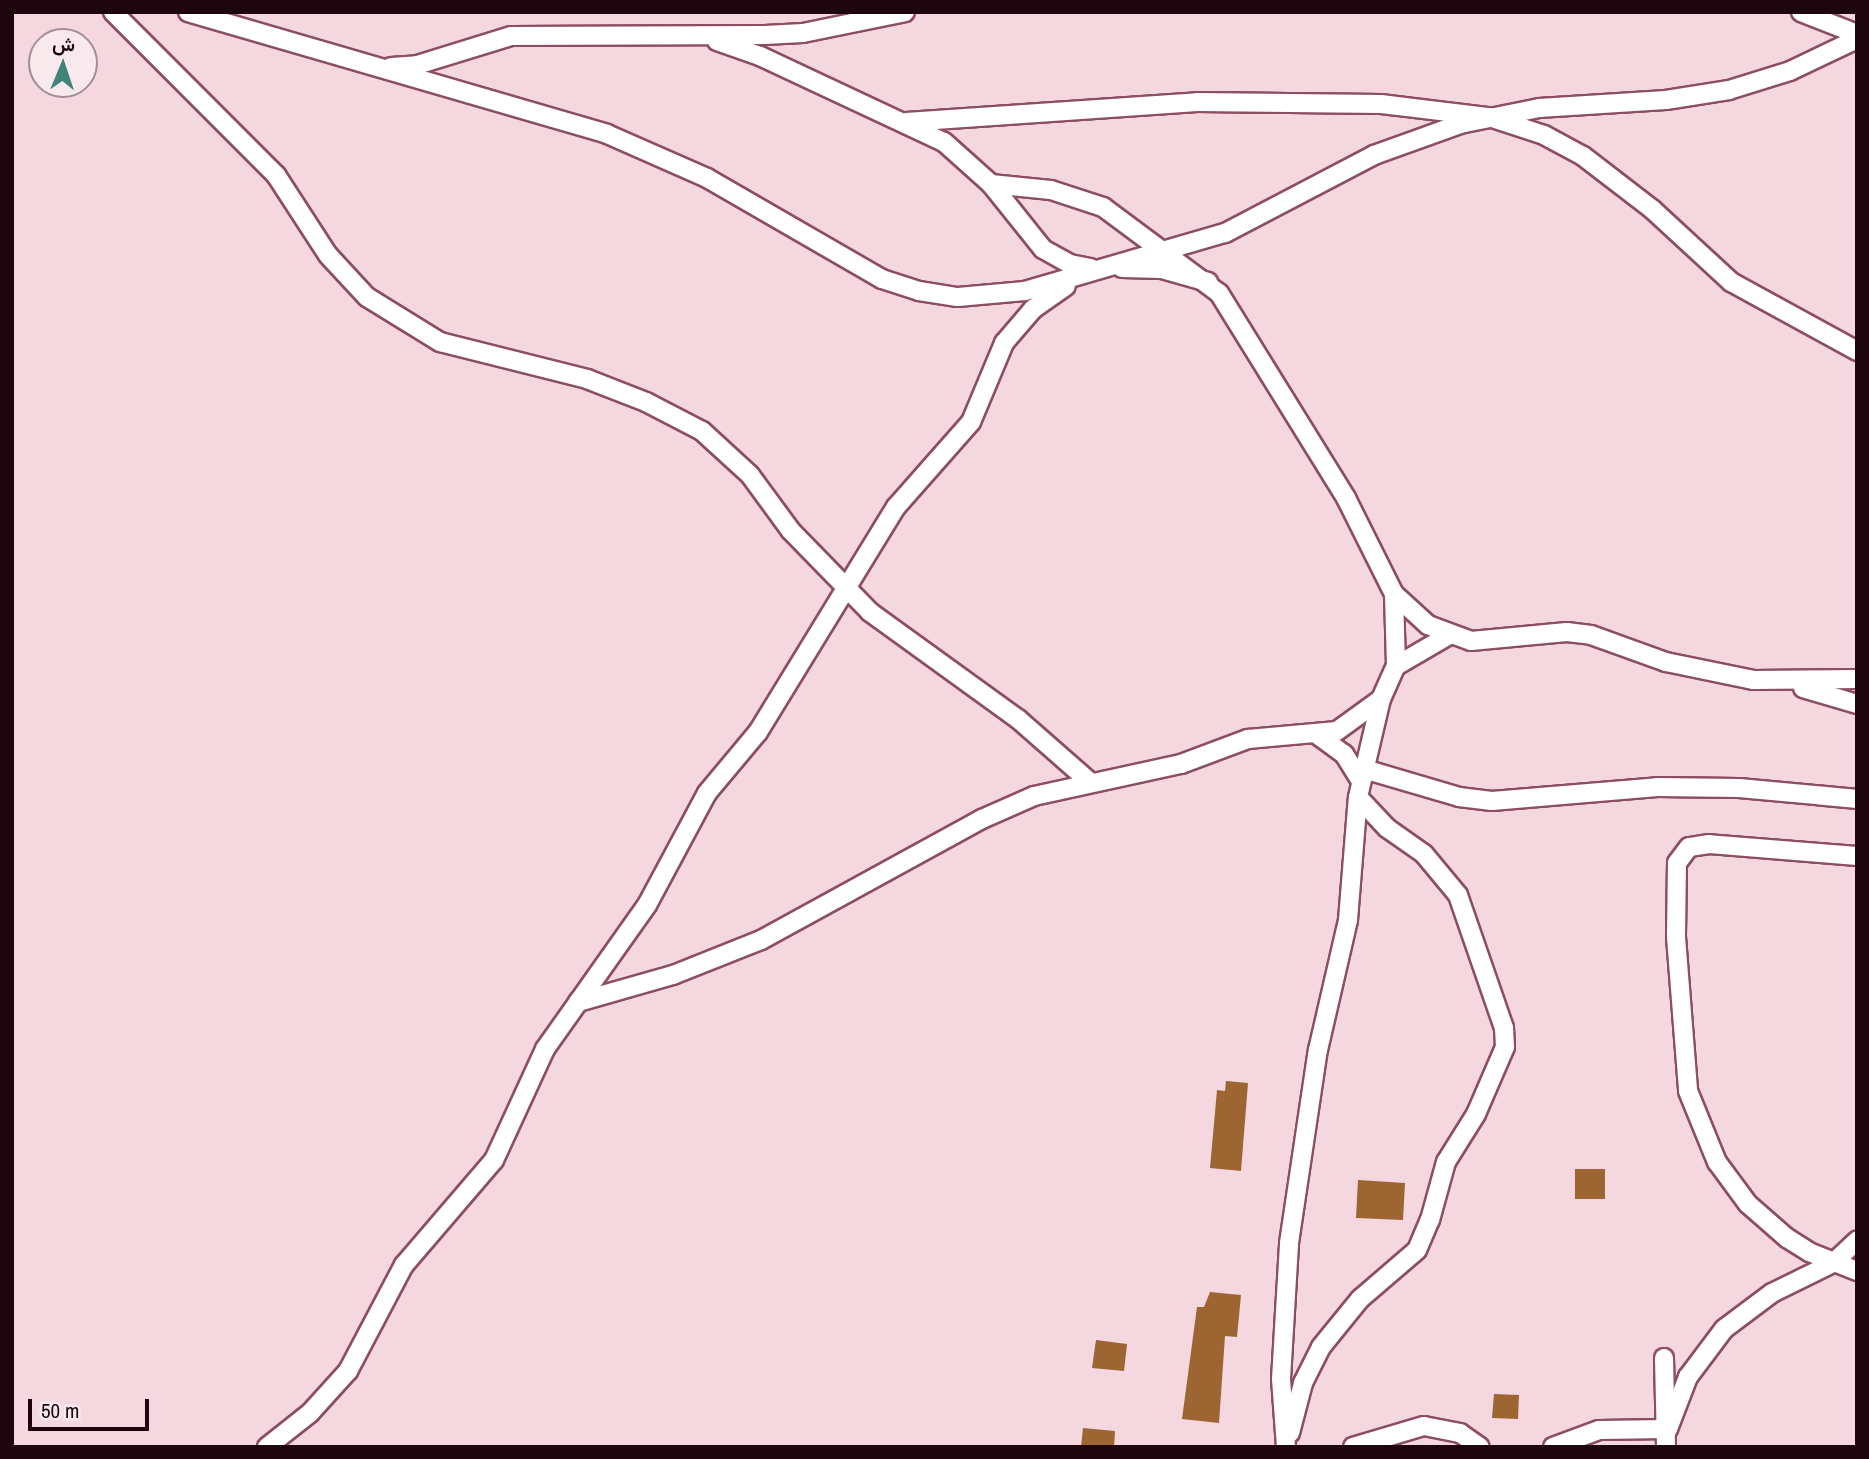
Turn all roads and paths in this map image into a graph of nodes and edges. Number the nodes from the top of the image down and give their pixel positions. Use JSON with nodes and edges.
{"nodes":[{"id":1,"x":113,"y":12,"type":"edge"},
{"id":2,"x":188,"y":12,"type":"edge"},
{"id":3,"x":905,"y":12,"type":"edge"},
{"id":4,"x":1801,"y":12,"type":"edge"},
{"id":5,"x":690,"y":33,"type":"junction"},
{"id":6,"x":1857,"y":36,"type":"edge"},
{"id":7,"x":377,"y":68,"type":"junction"},
{"id":8,"x":1489,"y":117,"type":"junction"},
{"id":9,"x":906,"y":122,"type":"junction"},
{"id":10,"x":991,"y":184,"type":"junction"},
{"id":11,"x":1164,"y":250,"type":"junction"},
{"id":12,"x":1094,"y":269,"type":"junction"},
{"id":13,"x":1115,"y":269,"type":"junction"},
{"id":14,"x":1208,"y":282,"type":"junction"},
{"id":15,"x":1857,"y":352,"type":"edge"},
{"id":16,"x":845,"y":588,"type":"junction"},
{"id":17,"x":1394,"y":594,"type":"junction"},
{"id":18,"x":1449,"y":635,"type":"junction"},
{"id":19,"x":1396,"y":666,"type":"junction"},
{"id":20,"x":1857,"y":679,"type":"edge"},
{"id":21,"x":1784,"y":683,"type":"junction"},
{"id":22,"x":1381,"y":699,"type":"junction"},
{"id":23,"x":1856,"y":704,"type":"edge"},
{"id":24,"x":1319,"y":736,"type":"junction"},
{"id":25,"x":1090,"y":782,"type":"junction"},
{"id":26,"x":1361,"y":782,"type":"junction"},
{"id":27,"x":1857,"y":799,"type":"edge"},
{"id":28,"x":1857,"y":856,"type":"edge"},
{"id":29,"x":578,"y":1002,"type":"junction"},
{"id":30,"x":1857,"y":1241,"type":"edge"},
{"id":31,"x":1833,"y":1263,"type":"junction"},
{"id":32,"x":1857,"y":1271,"type":"edge"},
{"id":33,"x":1664,"y":1358,"type":"dead end"},
{"id":34,"x":1667,"y":1438,"type":"edge"},
{"id":35,"x":267,"y":1447,"type":"edge"},
{"id":36,"x":1287,"y":1447,"type":"edge"},
{"id":37,"x":1353,"y":1447,"type":"edge"},
{"id":38,"x":1479,"y":1447,"type":"edge"},
{"id":39,"x":1553,"y":1447,"type":"edge"}],
"edges":[{"from":1,"to":16,"type":"street"},
{"from":2,"to":7,"type":"street"},
{"from":3,"to":5,"type":"street"},
{"from":4,"to":6,"type":"street"},
{"from":5,"to":7,"type":"street"},
{"from":5,"to":9,"type":"street"},
{"from":6,"to":8,"type":"street"},
{"from":7,"to":12,"type":"street"},
{"from":8,"to":9,"type":"street"},
{"from":8,"to":11,"type":"street"},
{"from":8,"to":15,"type":"street"},
{"from":9,"to":10,"type":"street"},
{"from":10,"to":11,"type":"street"},
{"from":10,"to":12,"type":"street"},
{"from":11,"to":12,"type":"street"},
{"from":11,"to":14,"type":"street"},
{"from":12,"to":13,"type":"street"},
{"from":13,"to":14,"type":"street"},
{"from":13,"to":16,"type":"street"},
{"from":14,"to":17,"type":"street"},
{"from":16,"to":25,"type":"street"},
{"from":16,"to":29,"type":"street"},
{"from":17,"to":18,"type":"street"},
{"from":17,"to":19,"type":"street"},
{"from":18,"to":19,"type":"street"},
{"from":18,"to":21,"type":"street"},
{"from":19,"to":22,"type":"street"},
{"from":20,"to":21,"type":"street"},
{"from":21,"to":23,"type":"street"},
{"from":22,"to":24,"type":"street"},
{"from":22,"to":26,"type":"street"},
{"from":24,"to":25,"type":"street"},
{"from":24,"to":26,"type":"street"},
{"from":25,"to":29,"type":"street"},
{"from":26,"to":27,"type":"street"},
{"from":26,"to":36,"type":"street"},
{"from":26,"to":36,"type":"street"},
{"from":28,"to":31,"type":"street"},
{"from":29,"to":35,"type":"street"},
{"from":30,"to":31,"type":"street"},
{"from":31,"to":32,"type":"street"},
{"from":31,"to":34,"type":"street"},
{"from":33,"to":34,"type":"street"},
{"from":34,"to":39,"type":"street"},
{"from":37,"to":38,"type":"street"}]}
